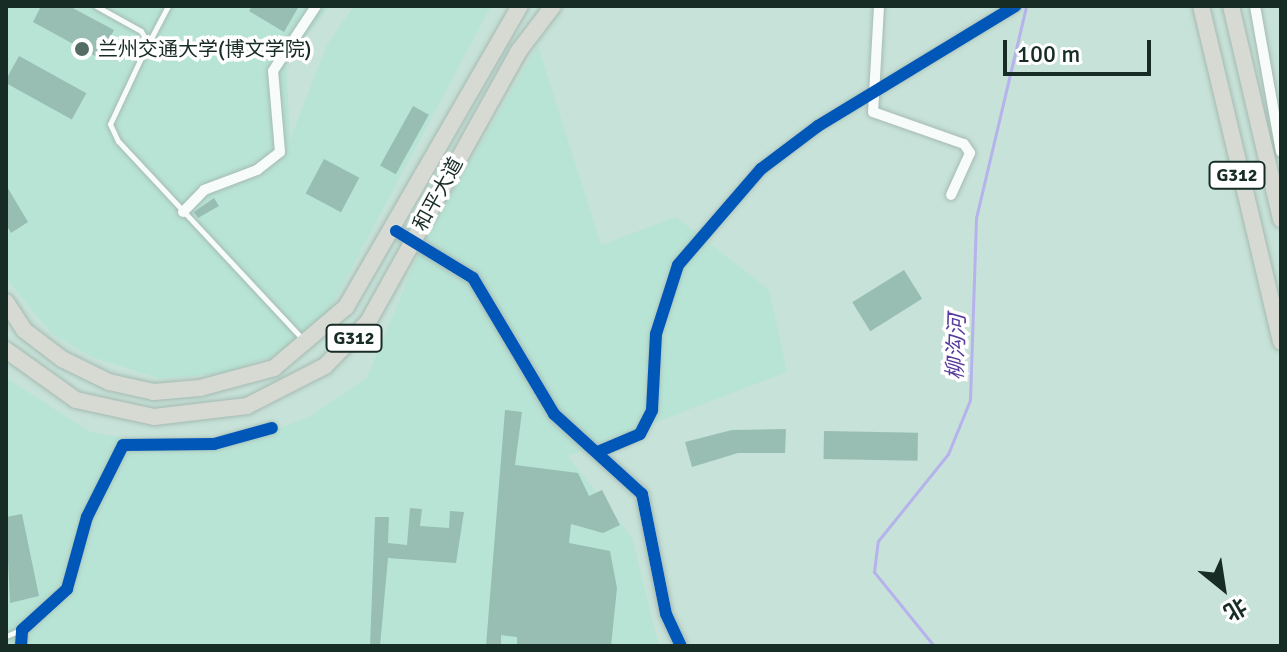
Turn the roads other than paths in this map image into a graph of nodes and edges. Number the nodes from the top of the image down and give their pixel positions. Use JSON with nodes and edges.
{"nodes":[{"id":1,"x":96,"y":6,"type":"edge"},
{"id":2,"x":168,"y":6,"type":"edge"},
{"id":3,"x":316,"y":6,"type":"edge"},
{"id":4,"x":520,"y":6,"type":"edge"},
{"id":5,"x":553,"y":6,"type":"edge"},
{"id":6,"x":879,"y":6,"type":"edge"},
{"id":7,"x":1015,"y":6,"type":"edge"},
{"id":8,"x":1201,"y":6,"type":"edge"},
{"id":9,"x":1231,"y":6,"type":"edge"},
{"id":10,"x":1255,"y":6,"type":"edge"},
{"id":11,"x":148,"y":43,"type":"junction"},
{"id":12,"x":880,"y":90,"type":"junction"},
{"id":13,"x":1281,"y":152,"type":"edge"},
{"id":14,"x":951,"y":195,"type":"dead end"},
{"id":15,"x":183,"y":212,"type":"junction"},
{"id":16,"x":1281,"y":219,"type":"edge"},
{"id":17,"x":396,"y":231,"type":"junction"},
{"id":18,"x":412,"y":240,"type":"junction"},
{"id":19,"x":6,"y":302,"type":"edge"},
{"id":20,"x":1281,"y":342,"type":"edge"},
{"id":21,"x":309,"y":344,"type":"junction"},
{"id":22,"x":6,"y":350,"type":"edge"},
{"id":23,"x":272,"y":428,"type":"dead end"},
{"id":24,"x":600,"y":451,"type":"junction"},
{"id":25,"x":22,"y":630,"type":"junction"},
{"id":26,"x":6,"y":636,"type":"edge"},
{"id":27,"x":21,"y":646,"type":"edge"},
{"id":28,"x":681,"y":646,"type":"edge"}],
"edges":[{"from":1,"to":11,"type":"lane"},
{"from":2,"to":11,"type":"lane"},
{"from":3,"to":15,"type":"street"},
{"from":4,"to":17,"type":"highway","name":"和平大道","number":"G312"},
{"from":5,"to":18,"type":"highway","name":"和平大道","number":"G312"},
{"from":6,"to":12,"type":"street"},
{"from":7,"to":12,"type":"street"},
{"from":8,"to":20,"type":"highway","number":"G312"},
{"from":9,"to":16,"type":"highway","number":"G312"},
{"from":10,"to":13,"type":"street"},
{"from":11,"to":15,"type":"lane"},
{"from":12,"to":14,"type":"street"},
{"from":12,"to":24,"type":"street"},
{"from":15,"to":21,"type":"lane"},
{"from":17,"to":18,"type":"street"},
{"from":17,"to":21,"type":"highway","name":"和平大道","number":"G312"},
{"from":18,"to":22,"type":"highway","name":"和平大道","number":"G312"},
{"from":18,"to":24,"type":"street"},
{"from":19,"to":21,"type":"highway","name":"和平大道","number":"G312"},
{"from":23,"to":25,"type":"street"},
{"from":24,"to":28,"type":"street"},
{"from":25,"to":26,"type":"lane"},
{"from":25,"to":27,"type":"street"}]}
